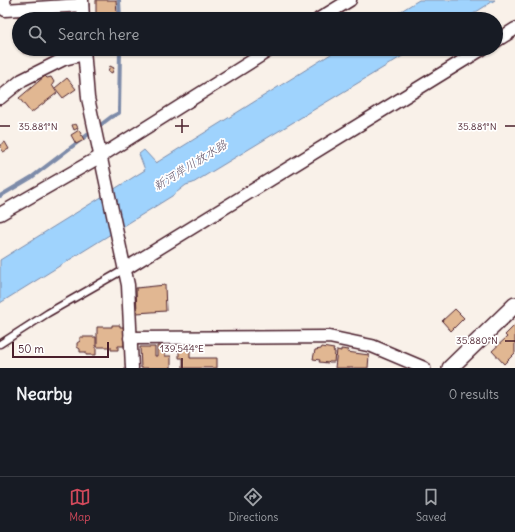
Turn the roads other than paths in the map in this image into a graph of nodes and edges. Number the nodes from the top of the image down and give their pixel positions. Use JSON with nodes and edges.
{"nodes":[{"id":1,"x":4,"y":0,"type":"edge"},
{"id":2,"x":350,"y":0,"type":"edge"},
{"id":3,"x":82,"y":3,"type":"edge"},
{"id":4,"x":330,"y":12,"type":"edge"},
{"id":5,"x":515,"y":30,"type":"edge"},
{"id":6,"x":503,"y":37,"type":"edge"},
{"id":7,"x":72,"y":56,"type":"edge"},
{"id":8,"x":84,"y":56,"type":"edge"},
{"id":9,"x":260,"y":56,"type":"edge"},
{"id":10,"x":470,"y":56,"type":"edge"},
{"id":11,"x":0,"y":98,"type":"edge"},
{"id":12,"x":102,"y":160,"type":"junction"},
{"id":13,"x":0,"y":214,"type":"edge"},
{"id":14,"x":124,"y":265,"type":"junction"},
{"id":15,"x":515,"y":305,"type":"edge"},
{"id":16,"x":130,"y":338,"type":"junction"},
{"id":17,"x":0,"y":344,"type":"edge"},
{"id":18,"x":132,"y":368,"type":"edge"},
{"id":19,"x":424,"y":368,"type":"edge"},
{"id":20,"x":450,"y":368,"type":"edge"}],
"edges":[{"from":1,"to":3,"type":"street"},
{"from":2,"to":4,"type":"street"},
{"from":5,"to":6,"type":"street"},
{"from":7,"to":11,"type":"street"},
{"from":8,"to":12,"type":"street"},
{"from":9,"to":12,"type":"street"},
{"from":10,"to":14,"type":"street"},
{"from":12,"to":13,"type":"street"},
{"from":12,"to":14,"type":"street"},
{"from":14,"to":16,"type":"street"},
{"from":14,"to":17,"type":"lane"},
{"from":15,"to":20,"type":"street"},
{"from":16,"to":18,"type":"street"},
{"from":16,"to":19,"type":"street"}]}
